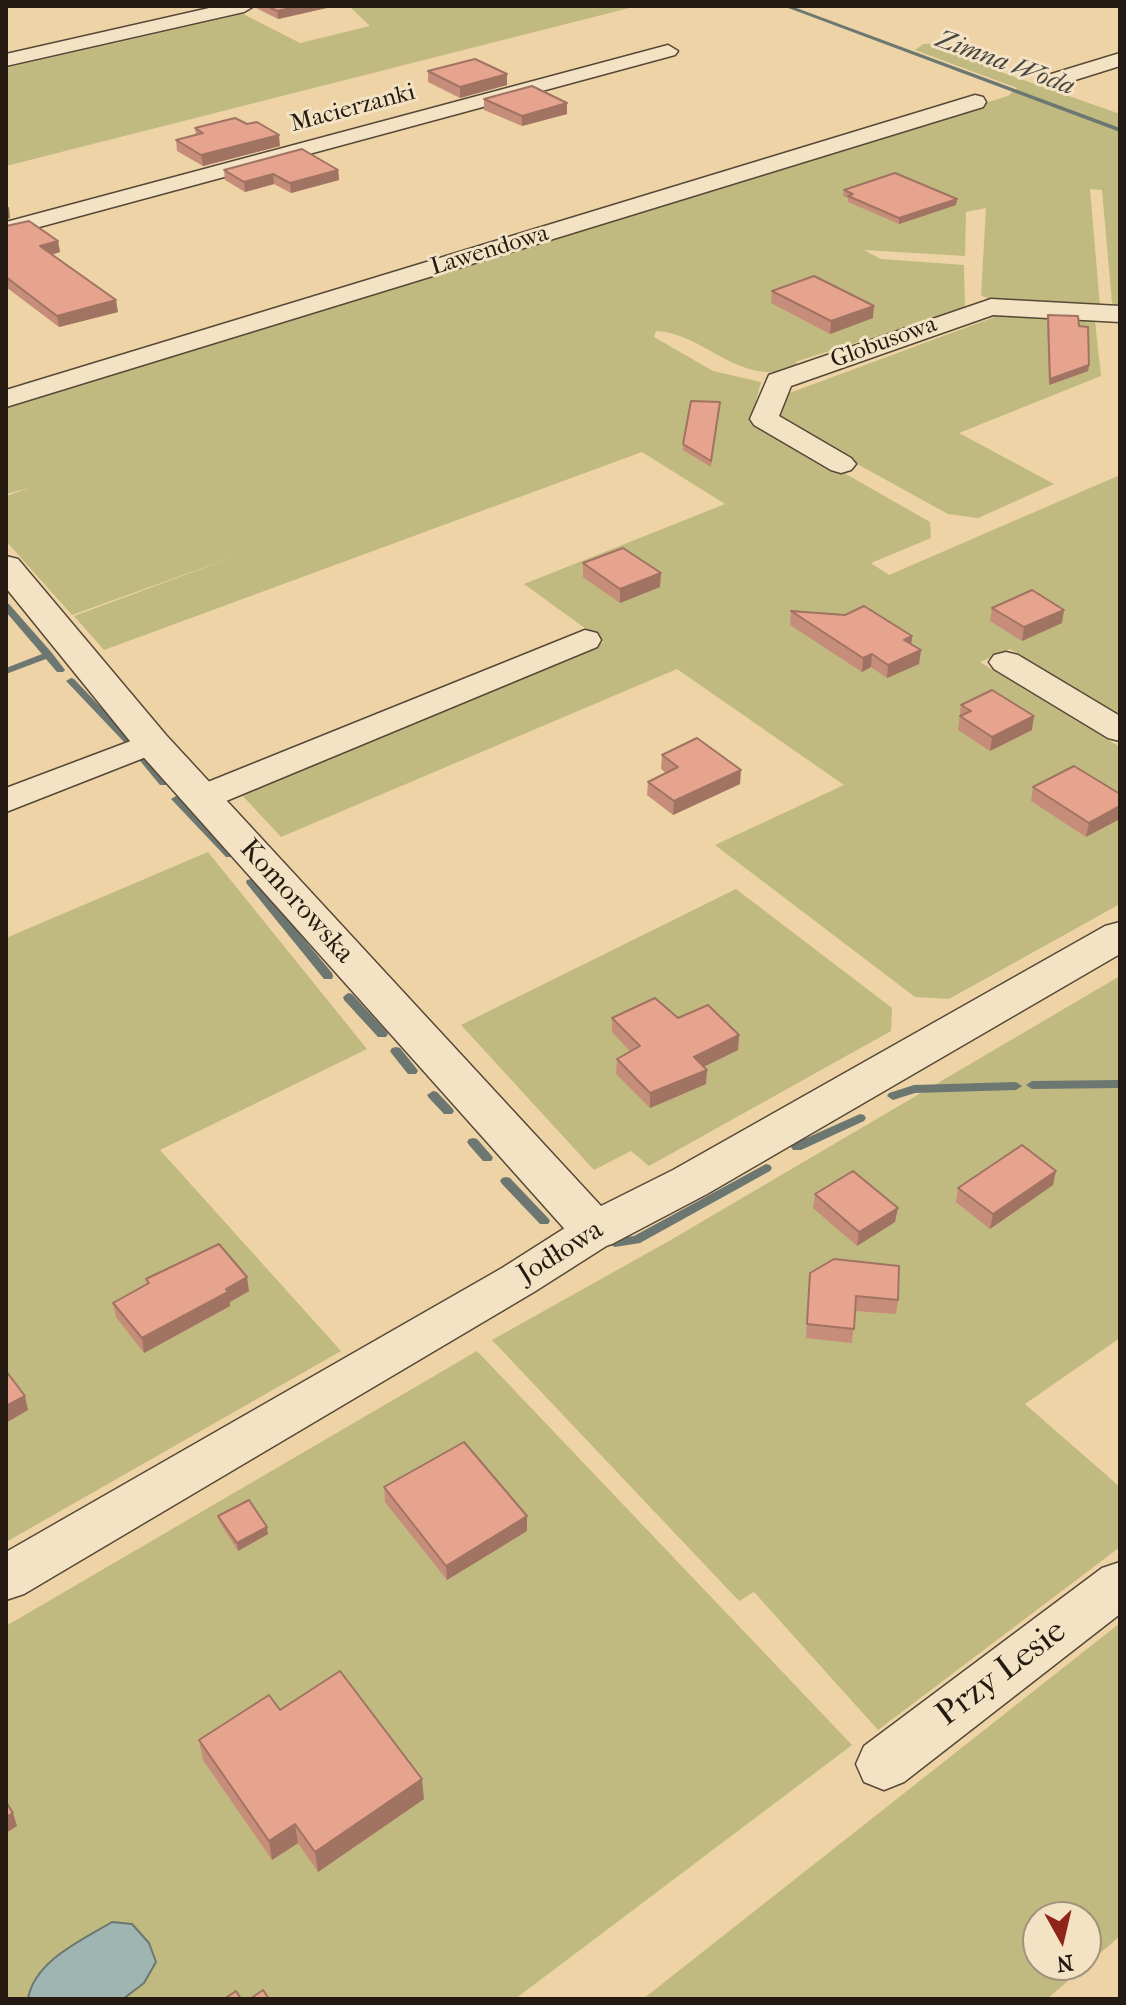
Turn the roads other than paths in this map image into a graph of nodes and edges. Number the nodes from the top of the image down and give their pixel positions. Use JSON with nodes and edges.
{"nodes":[{"id":1,"x":244,"y":6,"type":"edge"},
{"id":2,"x":668,"y":51,"type":"dead end"},
{"id":3,"x":1120,"y":59,"type":"edge"},
{"id":4,"x":6,"y":60,"type":"edge"},
{"id":5,"x":1056,"y":80,"type":"dead end"},
{"id":6,"x":975,"y":102,"type":"dead end"},
{"id":7,"x":6,"y":229,"type":"edge"},
{"id":8,"x":1120,"y":314,"type":"edge"},
{"id":9,"x":6,"y":399,"type":"edge"},
{"id":10,"x":841,"y":464,"type":"dead end"},
{"id":11,"x":6,"y":566,"type":"edge"},
{"id":12,"x":585,"y":640,"type":"dead end"},
{"id":13,"x":1006,"y":662,"type":"dead end"},
{"id":14,"x":1120,"y":731,"type":"edge"},
{"id":15,"x":152,"y":743,"type":"junction"},
{"id":16,"x":201,"y":798,"type":"junction"},
{"id":17,"x":6,"y":801,"type":"edge"},
{"id":18,"x":1120,"y":936,"type":"edge"},
{"id":19,"x":595,"y":1231,"type":"junction"},
{"id":20,"x":6,"y":1578,"type":"edge"},
{"id":21,"x":1120,"y":1584,"type":"edge"},
{"id":22,"x":884,"y":1764,"type":"dead end"}],
"edges":[{"from":1,"to":4,"type":"street"},
{"from":2,"to":7,"type":"street","name":"Macierzanki"},
{"from":3,"to":5,"type":"street"},
{"from":6,"to":9,"type":"street","name":"Lawendowa"},
{"from":8,"to":10,"type":"street","name":"Globusowa"},
{"from":11,"to":15,"type":"street","name":"Komorowska"},
{"from":12,"to":16,"type":"street"},
{"from":13,"to":14,"type":"street"},
{"from":15,"to":16,"type":"street","name":"Komorowska"},
{"from":15,"to":17,"type":"street"},
{"from":16,"to":19,"type":"street","name":"Komorowska"},
{"from":18,"to":19,"type":"street","name":"Jodłowa"},
{"from":19,"to":20,"type":"street","name":"Jodłowa"},
{"from":21,"to":22,"type":"street","name":"Przy Lesie"}]}
